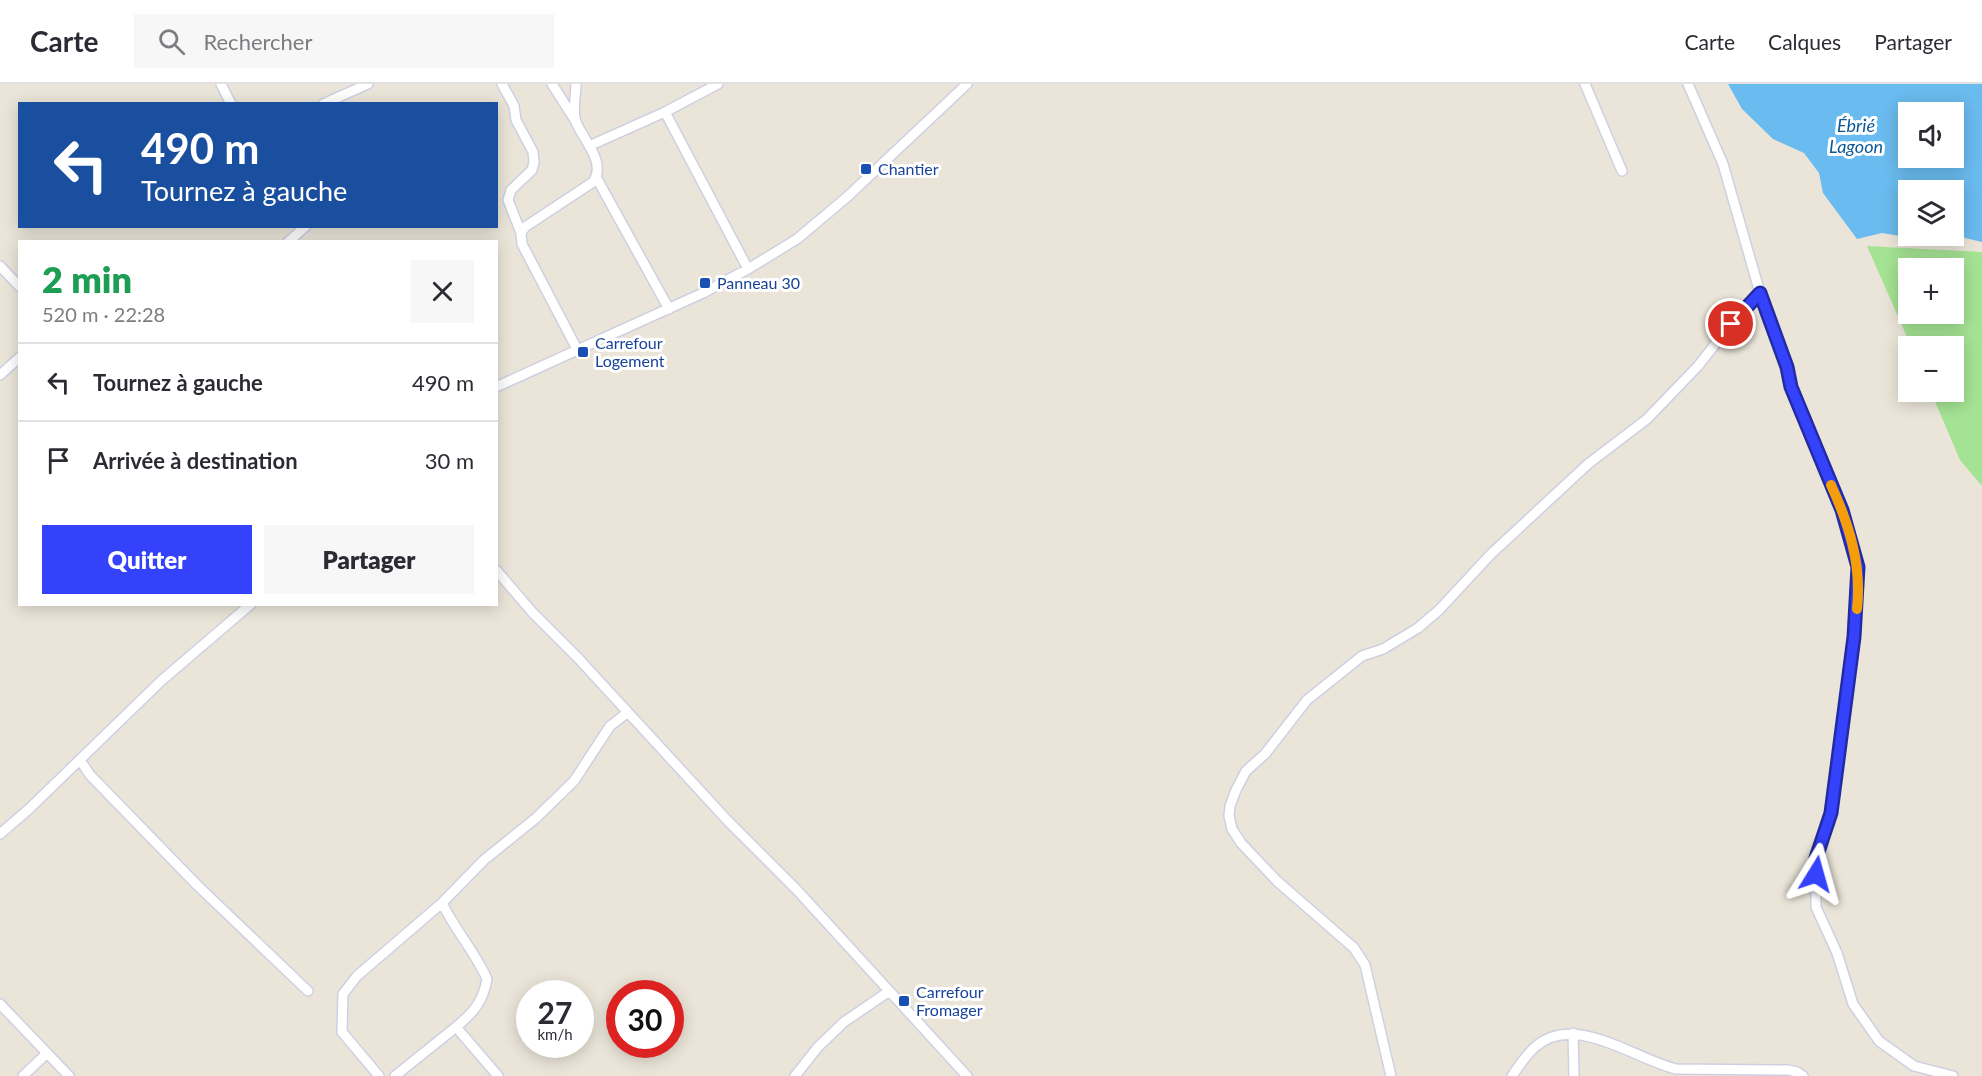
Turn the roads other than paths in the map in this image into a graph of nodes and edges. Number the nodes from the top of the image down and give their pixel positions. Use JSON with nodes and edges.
{"nodes":[{"id":1,"x":221,"y":84,"type":"edge"},
{"id":2,"x":368,"y":84,"type":"edge"},
{"id":3,"x":502,"y":84,"type":"edge"},
{"id":4,"x":552,"y":84,"type":"edge"},
{"id":5,"x":576,"y":84,"type":"edge"},
{"id":6,"x":718,"y":84,"type":"edge"},
{"id":7,"x":967,"y":84,"type":"edge"},
{"id":8,"x":1585,"y":84,"type":"edge"},
{"id":9,"x":1688,"y":84,"type":"edge"},
{"id":10,"x":230,"y":102,"type":"edge"},
{"id":11,"x":328,"y":102,"type":"edge"},
{"id":12,"x":666,"y":112,"type":"junction"},
{"id":13,"x":575,"y":120,"type":"junction"},
{"id":14,"x":589,"y":146,"type":"junction"},
{"id":15,"x":1622,"y":171,"type":"dead end"},
{"id":16,"x":597,"y":177,"type":"junction"},
{"id":17,"x":521,"y":234,"type":"junction"},
{"id":18,"x":0,"y":266,"type":"edge"},
{"id":19,"x":748,"y":270,"type":"junction"},
{"id":20,"x":18,"y":285,"type":"edge"},
{"id":21,"x":1760,"y":293,"type":"junction"},
{"id":22,"x":669,"y":309,"type":"junction"},
{"id":23,"x":578,"y":351,"type":"junction"},
{"id":24,"x":18,"y":359,"type":"edge"},
{"id":25,"x":0,"y":375,"type":"edge"},
{"id":26,"x":498,"y":386,"type":"edge"},
{"id":27,"x":498,"y":572,"type":"edge"},
{"id":28,"x":249,"y":606,"type":"edge"},
{"id":29,"x":627,"y":713,"type":"junction"},
{"id":30,"x":80,"y":760,"type":"junction"},
{"id":31,"x":0,"y":834,"type":"edge"},
{"id":32,"x":442,"y":903,"type":"junction"},
{"id":33,"x":308,"y":991,"type":"dead end"},
{"id":34,"x":888,"y":992,"type":"junction"},
{"id":35,"x":0,"y":1004,"type":"edge"},
{"id":36,"x":456,"y":1027,"type":"junction"},
{"id":37,"x":1573,"y":1033,"type":"junction"},
{"id":38,"x":46,"y":1054,"type":"junction"},
{"id":39,"x":23,"y":1076,"type":"edge"},
{"id":40,"x":69,"y":1076,"type":"edge"},
{"id":41,"x":378,"y":1076,"type":"edge"},
{"id":42,"x":395,"y":1076,"type":"edge"},
{"id":43,"x":498,"y":1076,"type":"edge"},
{"id":44,"x":795,"y":1076,"type":"edge"},
{"id":45,"x":967,"y":1076,"type":"edge"},
{"id":46,"x":1391,"y":1076,"type":"edge"},
{"id":47,"x":1512,"y":1076,"type":"edge"},
{"id":48,"x":1574,"y":1076,"type":"edge"},
{"id":49,"x":1803,"y":1076,"type":"edge"},
{"id":50,"x":1953,"y":1076,"type":"edge"}],
"edges":[{"from":1,"to":10,"type":"street"},
{"from":2,"to":11,"type":"street"},
{"from":3,"to":17,"type":"street"},
{"from":4,"to":13,"type":"street"},
{"from":5,"to":13,"type":"street"},
{"from":6,"to":12,"type":"street"},
{"from":7,"to":19,"type":"street"},
{"from":8,"to":15,"type":"street"},
{"from":9,"to":21,"type":"street"},
{"from":12,"to":14,"type":"street"},
{"from":12,"to":19,"type":"street"},
{"from":13,"to":14,"type":"street"},
{"from":14,"to":16,"type":"street"},
{"from":16,"to":17,"type":"street"},
{"from":16,"to":22,"type":"street"},
{"from":17,"to":23,"type":"street"},
{"from":18,"to":20,"type":"street"},
{"from":19,"to":22,"type":"street"},
{"from":21,"to":46,"type":"street"},
{"from":21,"to":50,"type":"street"},
{"from":22,"to":23,"type":"street"},
{"from":23,"to":26,"type":"street"},
{"from":24,"to":25,"type":"street"},
{"from":27,"to":29,"type":"street"},
{"from":28,"to":30,"type":"street"},
{"from":29,"to":32,"type":"street"},
{"from":29,"to":34,"type":"street"},
{"from":30,"to":31,"type":"street"},
{"from":30,"to":33,"type":"street"},
{"from":32,"to":36,"type":"street"},
{"from":32,"to":41,"type":"street"},
{"from":34,"to":44,"type":"street"},
{"from":34,"to":45,"type":"street"},
{"from":35,"to":38,"type":"street"},
{"from":36,"to":42,"type":"street"},
{"from":36,"to":43,"type":"street"},
{"from":37,"to":47,"type":"street"},
{"from":37,"to":48,"type":"street"},
{"from":37,"to":49,"type":"street"},
{"from":38,"to":39,"type":"street"},
{"from":38,"to":40,"type":"street"}]}
